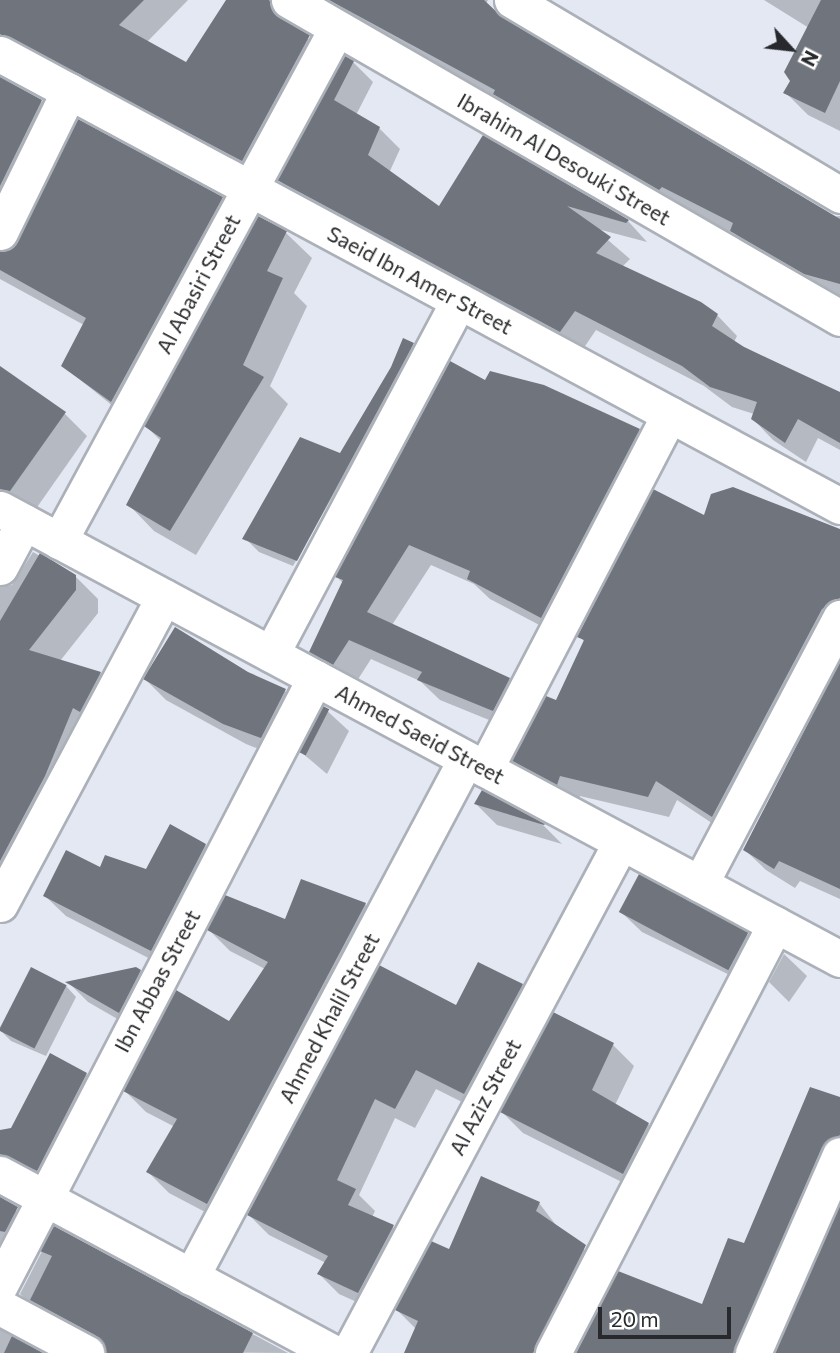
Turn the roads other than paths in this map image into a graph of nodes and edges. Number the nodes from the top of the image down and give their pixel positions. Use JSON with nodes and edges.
{"nodes":[{"id":1,"x":289,"y":0,"type":"edge"},
{"id":2,"x":512,"y":0,"type":"edge"},
{"id":3,"x":337,"y":28,"type":"junction"},
{"id":4,"x":0,"y":54,"type":"edge"},
{"id":5,"x":69,"y":92,"type":"junction"},
{"id":6,"x":250,"y":188,"type":"junction"},
{"id":7,"x":840,"y":195,"type":"edge"},
{"id":8,"x":0,"y":232,"type":"edge"},
{"id":9,"x":459,"y":301,"type":"junction"},
{"id":10,"x":840,"y":318,"type":"edge"},
{"id":11,"x":670,"y":414,"type":"junction"},
{"id":12,"x":840,"y":506,"type":"edge"},
{"id":13,"x":12,"y":515,"type":"edge"},
{"id":14,"x":59,"y":541,"type":"junction"},
{"id":15,"x":0,"y":567,"type":"edge"},
{"id":16,"x":164,"y":597,"type":"junction"},
{"id":17,"x":840,"y":618,"type":"edge"},
{"id":18,"x":271,"y":654,"type":"junction"},
{"id":19,"x":315,"y":678,"type":"junction"},
{"id":20,"x":476,"y":764,"type":"junction"},
{"id":21,"x":621,"y":842,"type":"junction"},
{"id":22,"x":700,"y":884,"type":"junction"},
{"id":23,"x":0,"y":904,"type":"edge"},
{"id":24,"x":775,"y":924,"type":"junction"},
{"id":25,"x":840,"y":959,"type":"edge"},
{"id":26,"x":840,"y":1154,"type":"edge"},
{"id":27,"x":0,"y":1174,"type":"edge"},
{"id":28,"x":45,"y":1198,"type":"junction"},
{"id":29,"x":191,"y":1277,"type":"junction"},
{"id":30,"x":0,"y":1285,"type":"edge"},
{"id":31,"x":0,"y":1307,"type":"edge"},
{"id":32,"x":86,"y":1353,"type":"edge"},
{"id":33,"x":334,"y":1353,"type":"edge"},
{"id":34,"x":349,"y":1353,"type":"edge"},
{"id":35,"x":553,"y":1353,"type":"edge"},
{"id":36,"x":753,"y":1353,"type":"edge"}],
"edges":[{"from":1,"to":3,"type":"street","name":"Ibrahim Al Desouki Street"},
{"from":2,"to":7,"type":"street"},
{"from":3,"to":6,"type":"street","name":"Al Abasiri Street"},
{"from":3,"to":10,"type":"street","name":"Ibrahim Al Desouki Street"},
{"from":4,"to":5,"type":"street","name":"Saeid Ibn Amer Street"},
{"from":5,"to":6,"type":"street","name":"Saeid Ibn Amer Street"},
{"from":5,"to":8,"type":"street"},
{"from":6,"to":9,"type":"street","name":"Saeid Ibn Amer Street"},
{"from":6,"to":14,"type":"street","name":"Al Abasiri Street"},
{"from":9,"to":11,"type":"street","name":"Saeid Ibn Amer Street"},
{"from":9,"to":18,"type":"street"},
{"from":11,"to":12,"type":"street","name":"Saeid Ibn Amer Street"},
{"from":11,"to":20,"type":"street","name":"Ahmed Khalil Street"},
{"from":13,"to":14,"type":"street","name":"Ahmed Saeid Street"},
{"from":13,"to":15,"type":"street"},
{"from":14,"to":16,"type":"street","name":"Ahmed Saeid Street"},
{"from":16,"to":18,"type":"street","name":"Ahmed Saeid Street"},
{"from":16,"to":23,"type":"street"},
{"from":17,"to":22,"type":"street"},
{"from":18,"to":19,"type":"street","name":"Ahmed Saeid Street"},
{"from":19,"to":20,"type":"street","name":"Ahmed Saeid Street"},
{"from":19,"to":28,"type":"street","name":"Ibn Abbas Street"},
{"from":20,"to":21,"type":"street","name":"Ahmed Saeid Street"},
{"from":20,"to":29,"type":"street","name":"Ahmed Khalil Street"},
{"from":21,"to":22,"type":"street","name":"Ahmed Saeid Street"},
{"from":21,"to":34,"type":"street","name":"Al Aziz Street"},
{"from":22,"to":24,"type":"street","name":"Ahmed Saeid Street"},
{"from":24,"to":25,"type":"street","name":"Ahmed Saeid Street"},
{"from":24,"to":35,"type":"street"},
{"from":26,"to":36,"type":"street"},
{"from":27,"to":28,"type":"street"},
{"from":28,"to":29,"type":"street"},
{"from":28,"to":30,"type":"street","name":"Ibn Abbas Street"},
{"from":29,"to":33,"type":"street"},
{"from":31,"to":32,"type":"street"}]}
